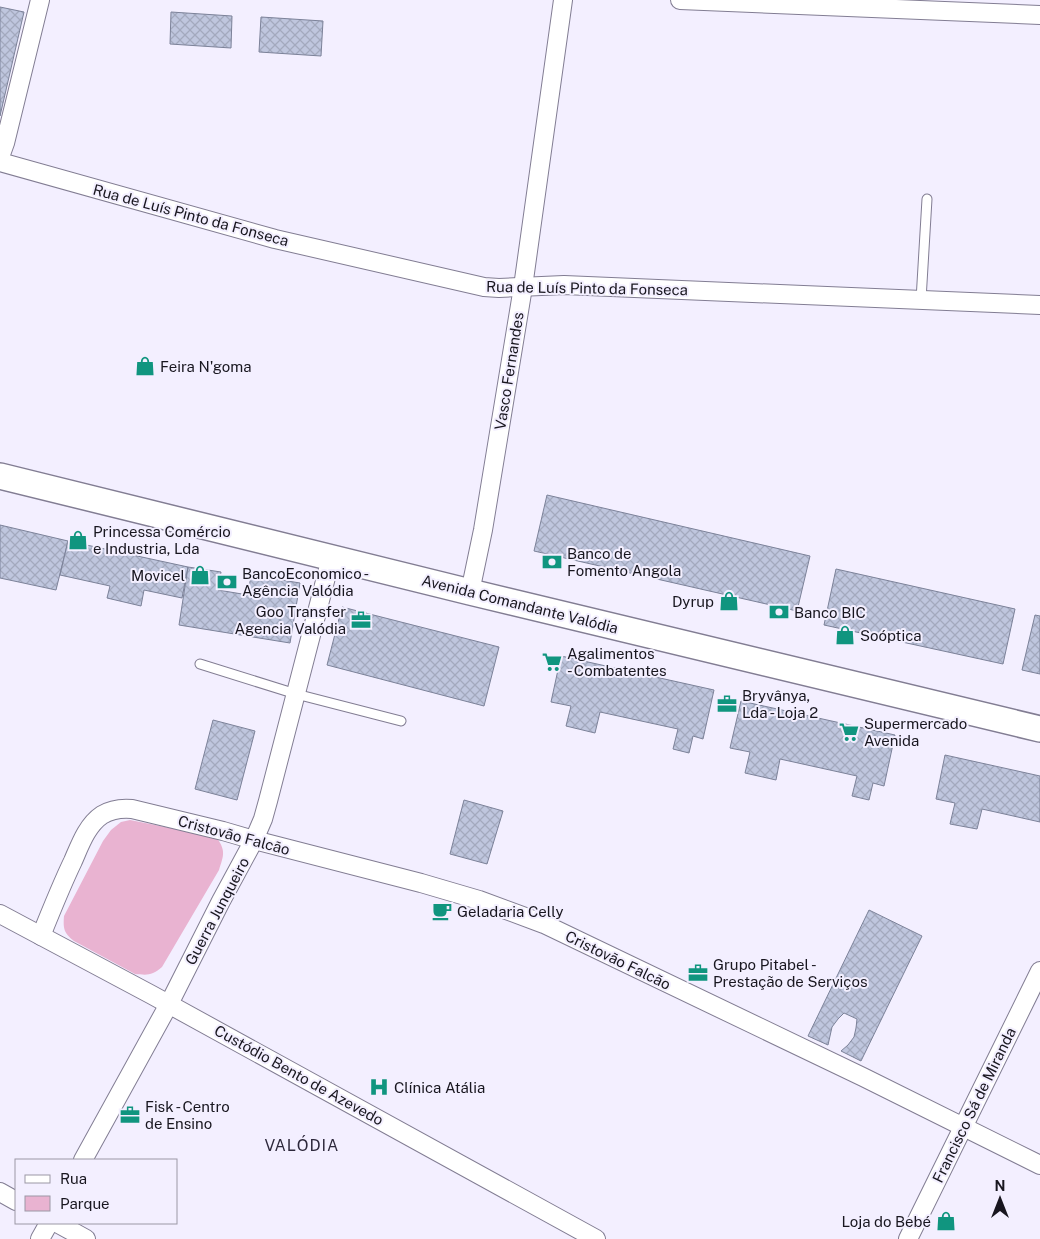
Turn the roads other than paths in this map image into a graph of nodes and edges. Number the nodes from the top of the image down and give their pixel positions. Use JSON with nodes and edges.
{"nodes":[{"id":1,"x":40,"y":0,"type":"edge"},
{"id":2,"x":563,"y":0,"type":"edge"},
{"id":3,"x":680,"y":0,"type":"edge"},
{"id":4,"x":1040,"y":15,"type":"edge"},
{"id":5,"x":0,"y":157,"type":"edge"},
{"id":6,"x":0,"y":162,"type":"edge"},
{"id":7,"x":927,"y":198,"type":"dead end"},
{"id":8,"x":523,"y":286,"type":"junction"},
{"id":9,"x":921,"y":300,"type":"junction"},
{"id":10,"x":1040,"y":306,"type":"edge"},
{"id":11,"x":0,"y":476,"type":"edge"},
{"id":12,"x":331,"y":558,"type":"junction"},
{"id":13,"x":470,"y":592,"type":"junction"},
{"id":14,"x":200,"y":664,"type":"dead end"},
{"id":15,"x":296,"y":694,"type":"junction"},
{"id":16,"x":401,"y":721,"type":"dead end"},
{"id":17,"x":1040,"y":729,"type":"edge"},
{"id":18,"x":254,"y":840,"type":"junction"},
{"id":19,"x":0,"y":914,"type":"edge"},
{"id":20,"x":41,"y":936,"type":"junction"},
{"id":21,"x":1040,"y":971,"type":"edge"},
{"id":22,"x":168,"y":1004,"type":"junction"},
{"id":23,"x":963,"y":1127,"type":"junction"},
{"id":24,"x":84,"y":1159,"type":"edge"},
{"id":25,"x":1040,"y":1165,"type":"edge"},
{"id":26,"x":0,"y":1192,"type":"edge"},
{"id":27,"x":15,"y":1200,"type":"edge"},
{"id":28,"x":48,"y":1224,"type":"edge"},
{"id":29,"x":59,"y":1224,"type":"edge"},
{"id":30,"x":40,"y":1239,"type":"edge"},
{"id":31,"x":86,"y":1239,"type":"edge"},
{"id":32,"x":596,"y":1239,"type":"edge"},
{"id":33,"x":908,"y":1239,"type":"edge"}],
"edges":[{"from":1,"to":5,"type":"street"},
{"from":2,"to":8,"type":"street","name":"Vasco Fernandes"},
{"from":3,"to":4,"type":"street"},
{"from":6,"to":8,"type":"street","name":"Rua de Luís Pinto da Fonseca"},
{"from":7,"to":9,"type":"lane"},
{"from":8,"to":9,"type":"street","name":"Rua de Luís Pinto da Fonseca"},
{"from":8,"to":13,"type":"street","name":"Vasco Fernandes"},
{"from":9,"to":10,"type":"street","name":"Rua de Luís Pinto da Fonseca"},
{"from":11,"to":12,"type":"street","name":"Avenida Comandante Valódia"},
{"from":12,"to":13,"type":"street","name":"Avenida Comandante Valódia"},
{"from":12,"to":15,"type":"street","name":"Guerra Junqueiro"},
{"from":13,"to":17,"type":"street","name":"Avenida Comandante Valódia"},
{"from":14,"to":15,"type":"lane"},
{"from":15,"to":16,"type":"lane"},
{"from":15,"to":18,"type":"street","name":"Guerra Junqueiro"},
{"from":18,"to":20,"type":"street","name":"Cristovão Falcão"},
{"from":18,"to":22,"type":"street","name":"Guerra Junqueiro"},
{"from":18,"to":23,"type":"street","name":"Cristovão Falcão"},
{"from":19,"to":20,"type":"street","name":"Custódio Bento de Azevedo"},
{"from":20,"to":22,"type":"street","name":"Custódio Bento de Azevedo"},
{"from":21,"to":23,"type":"street","name":"Francisco Sá de Miranda"},
{"from":22,"to":24,"type":"street","name":"Guerra Junqueiro"},
{"from":22,"to":32,"type":"street","name":"Custódio Bento de Azevedo"},
{"from":23,"to":25,"type":"street","name":"Cristovão Falcão"},
{"from":23,"to":33,"type":"street","name":"Francisco Sá de Miranda"},
{"from":26,"to":27,"type":"street"},
{"from":28,"to":30,"type":"street"},
{"from":29,"to":31,"type":"street"}]}
